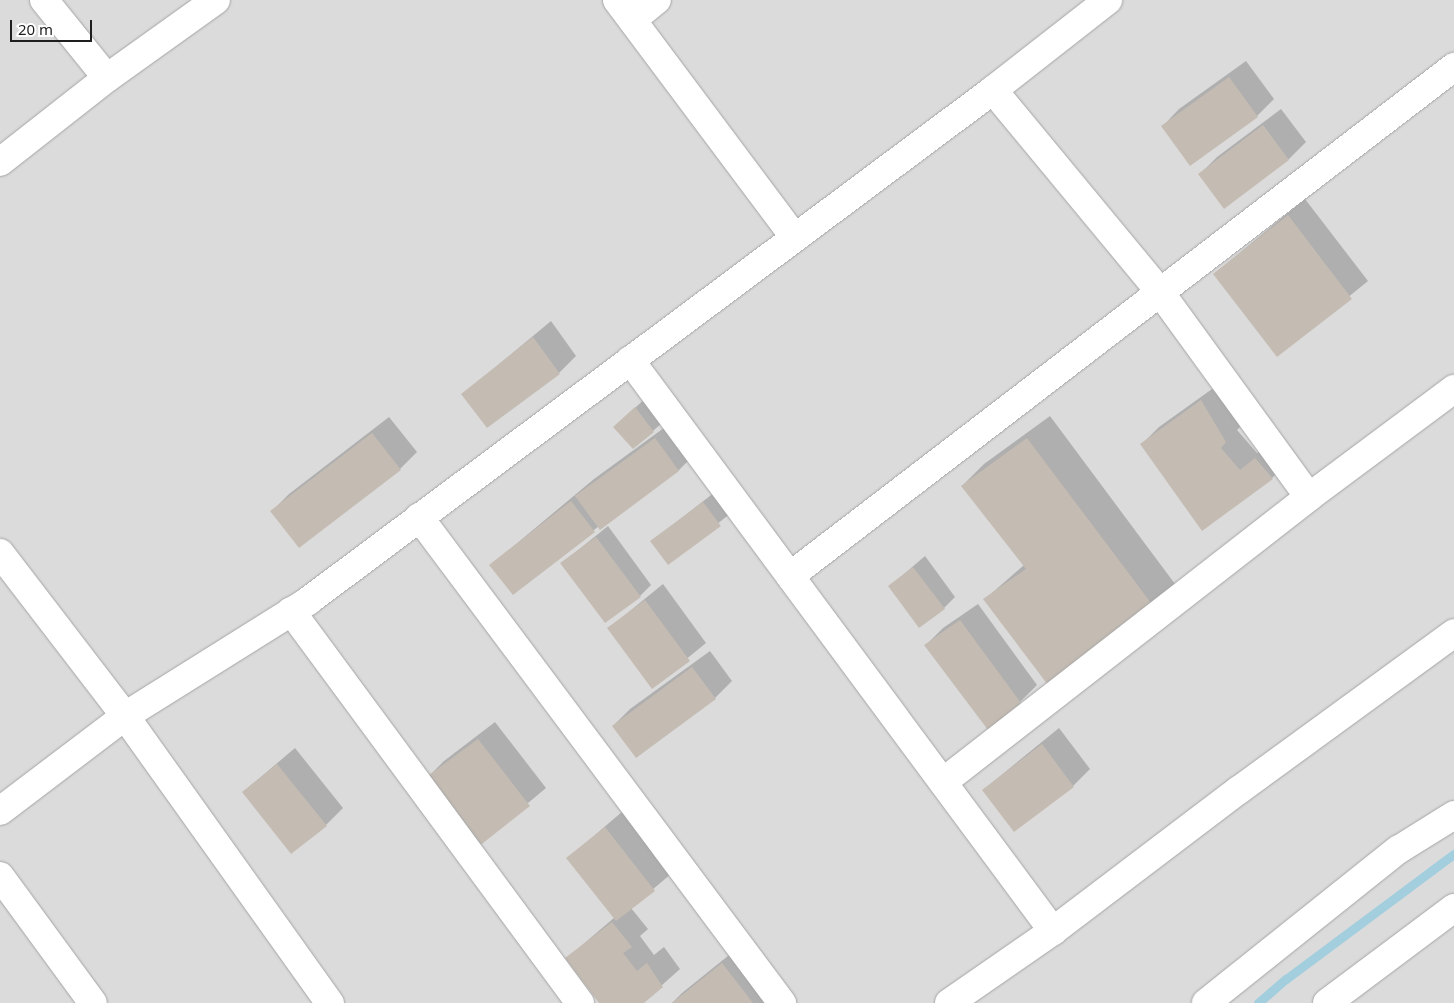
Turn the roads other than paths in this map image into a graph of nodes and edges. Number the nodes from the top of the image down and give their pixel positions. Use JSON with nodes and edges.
{"nodes":[{"id":1,"x":44,"y":0,"type":"edge"},
{"id":2,"x":216,"y":0,"type":"edge"},
{"id":3,"x":658,"y":0,"type":"edge"},
{"id":4,"x":1108,"y":0,"type":"edge"},
{"id":5,"x":625,"y":10,"type":"edge"},
{"id":6,"x":1454,"y":67,"type":"edge"},
{"id":7,"x":107,"y":78,"type":"junction"},
{"id":8,"x":993,"y":90,"type":"junction"},
{"id":9,"x":0,"y":162,"type":"edge"},
{"id":10,"x":795,"y":238,"type":"junction"},
{"id":11,"x":1160,"y":292,"type":"junction"},
{"id":12,"x":630,"y":360,"type":"junction"},
{"id":13,"x":1454,"y":389,"type":"edge"},
{"id":14,"x":1309,"y":497,"type":"junction"},
{"id":15,"x":419,"y":517,"type":"junction"},
{"id":16,"x":0,"y":554,"type":"edge"},
{"id":17,"x":790,"y":576,"type":"junction"},
{"id":18,"x":291,"y":610,"type":"junction"},
{"id":19,"x":1454,"y":633,"type":"edge"},
{"id":20,"x":126,"y":716,"type":"junction"},
{"id":21,"x":943,"y":782,"type":"junction"},
{"id":22,"x":0,"y":811,"type":"edge"},
{"id":23,"x":1454,"y":815,"type":"edge"},
{"id":24,"x":0,"y":876,"type":"edge"},
{"id":25,"x":1454,"y":908,"type":"edge"},
{"id":26,"x":1053,"y":932,"type":"junction"},
{"id":27,"x":93,"y":1003,"type":"edge"},
{"id":28,"x":330,"y":1003,"type":"edge"},
{"id":29,"x":580,"y":1003,"type":"edge"},
{"id":30,"x":782,"y":1003,"type":"edge"},
{"id":31,"x":948,"y":1003,"type":"edge"},
{"id":32,"x":1206,"y":1003,"type":"edge"},
{"id":33,"x":1327,"y":1003,"type":"edge"}],
"edges":[{"from":1,"to":7,"type":"street"},
{"from":2,"to":7,"type":"street"},
{"from":3,"to":5,"type":"street"},
{"from":4,"to":8,"type":"street"},
{"from":5,"to":10,"type":"street"},
{"from":6,"to":11,"type":"street"},
{"from":7,"to":9,"type":"street"},
{"from":8,"to":10,"type":"street"},
{"from":8,"to":11,"type":"street"},
{"from":10,"to":12,"type":"street"},
{"from":11,"to":14,"type":"street"},
{"from":11,"to":17,"type":"street"},
{"from":12,"to":15,"type":"street"},
{"from":12,"to":17,"type":"street"},
{"from":13,"to":14,"type":"street"},
{"from":14,"to":21,"type":"street"},
{"from":15,"to":18,"type":"street"},
{"from":15,"to":30,"type":"street"},
{"from":16,"to":20,"type":"street"},
{"from":17,"to":21,"type":"street"},
{"from":18,"to":20,"type":"street"},
{"from":18,"to":29,"type":"street"},
{"from":19,"to":26,"type":"street"},
{"from":20,"to":22,"type":"street"},
{"from":20,"to":28,"type":"street"},
{"from":21,"to":26,"type":"street"},
{"from":23,"to":32,"type":"street"},
{"from":24,"to":27,"type":"street"},
{"from":25,"to":33,"type":"street"},
{"from":26,"to":31,"type":"street"}]}
